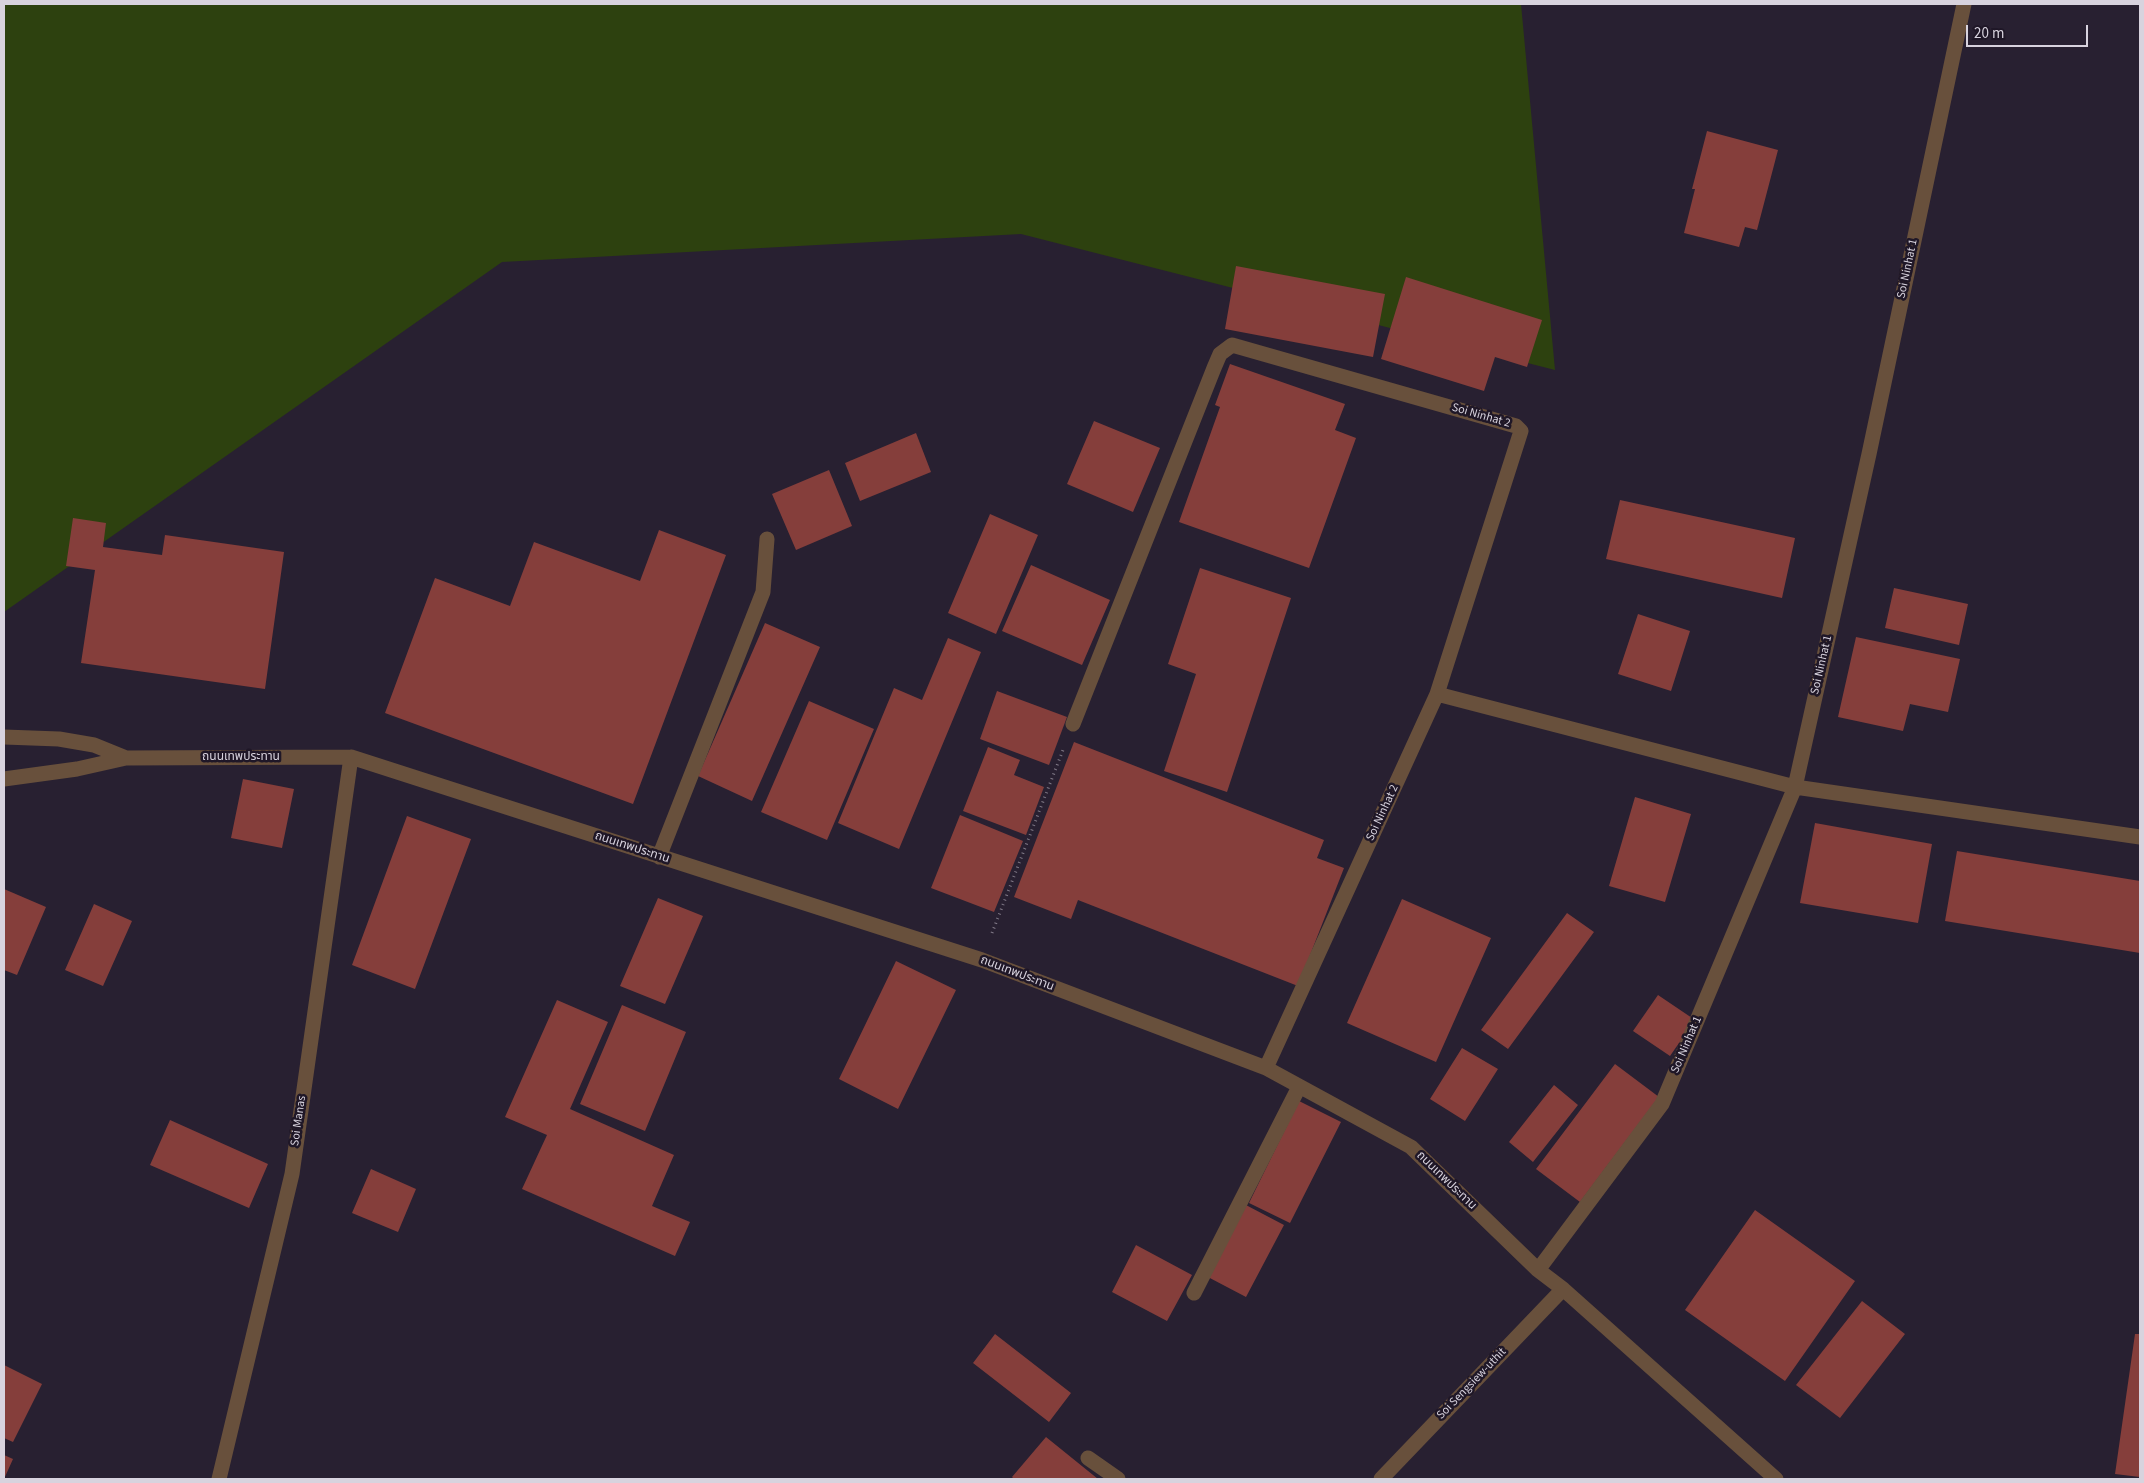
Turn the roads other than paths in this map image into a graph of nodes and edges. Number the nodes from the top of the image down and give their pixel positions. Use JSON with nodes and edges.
{"nodes":[{"id":1,"x":1964,"y":4,"type":"edge"},
{"id":2,"x":767,"y":539,"type":"dead end"},
{"id":3,"x":1437,"y":694,"type":"junction"},
{"id":4,"x":1073,"y":724,"type":"road end"},
{"id":5,"x":4,"y":738,"type":"edge"},
{"id":6,"x":351,"y":757,"type":"junction"},
{"id":7,"x":126,"y":758,"type":"junction"},
{"id":8,"x":4,"y":779,"type":"edge"},
{"id":9,"x":1795,"y":787,"type":"junction"},
{"id":10,"x":2140,"y":837,"type":"edge"},
{"id":11,"x":660,"y":857,"type":"junction"},
{"id":12,"x":1266,"y":1068,"type":"junction"},
{"id":13,"x":1299,"y":1087,"type":"junction"},
{"id":14,"x":1538,"y":1270,"type":"junction"},
{"id":15,"x":1563,"y":1288,"type":"junction"},
{"id":16,"x":1194,"y":1293,"type":"dead end"},
{"id":17,"x":1088,"y":1458,"type":"dead end"},
{"id":18,"x":219,"y":1479,"type":"edge"},
{"id":19,"x":1118,"y":1479,"type":"edge"},
{"id":20,"x":1381,"y":1479,"type":"edge"},
{"id":21,"x":1776,"y":1479,"type":"edge"}],
"edges":[{"from":1,"to":9,"type":"street","name":"Soi Ninhat 1"},
{"from":2,"to":11,"type":"street"},
{"from":3,"to":4,"type":"street","name":"Soi Ninhat 2"},
{"from":3,"to":9,"type":"street"},
{"from":3,"to":12,"type":"street","name":"Soi Ninhat 2"},
{"from":5,"to":7,"type":"street","name":"ถนนเทพประทาน"},
{"from":6,"to":7,"type":"street","name":"ถนนเทพประทาน"},
{"from":6,"to":11,"type":"street","name":"ถนนเทพประทาน"},
{"from":6,"to":18,"type":"street","name":"Soi Manas"},
{"from":7,"to":8,"type":"street","name":"ถนนเทพประทาน"},
{"from":9,"to":10,"type":"street"},
{"from":9,"to":14,"type":"street","name":"Soi Ninhat 1"},
{"from":11,"to":12,"type":"street","name":"ถนนเทพประทาน"},
{"from":12,"to":13,"type":"street","name":"ถนนเทพประทาน"},
{"from":13,"to":14,"type":"street","name":"ถนนเทพประทาน"},
{"from":13,"to":16,"type":"street"},
{"from":14,"to":15,"type":"street","name":"ถนนเทพประทาน"},
{"from":15,"to":20,"type":"street","name":"Soi Sengsiew-uthit"},
{"from":15,"to":21,"type":"street","name":"ถนนเทพประทาน"},
{"from":17,"to":19,"type":"street"}]}
